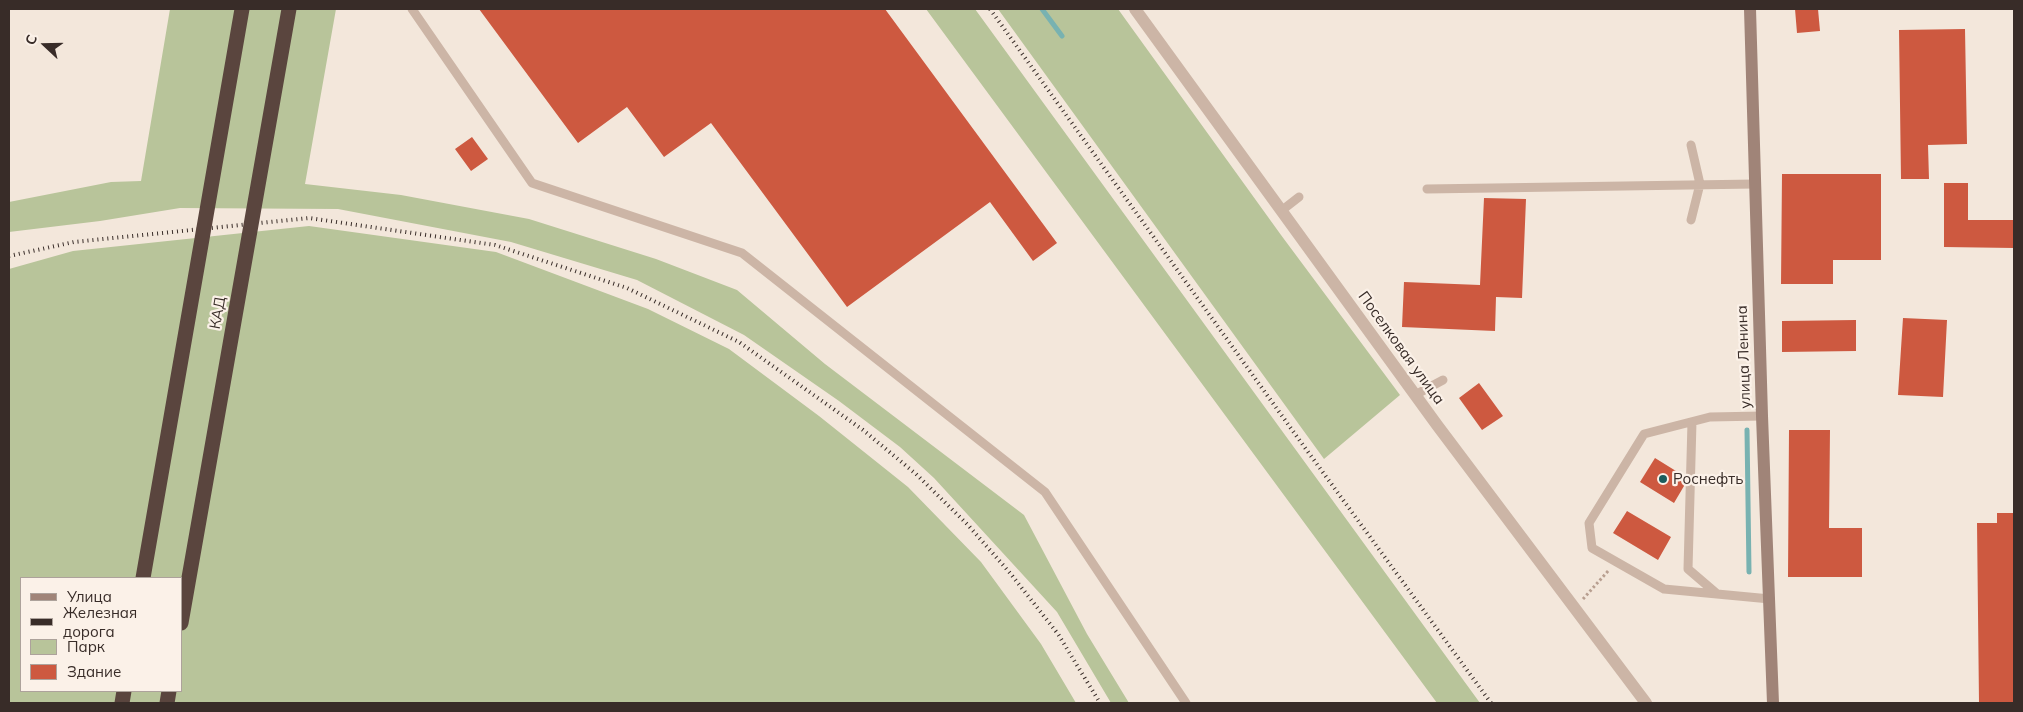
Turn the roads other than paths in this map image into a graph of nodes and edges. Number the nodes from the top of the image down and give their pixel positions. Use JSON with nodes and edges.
{"nodes":[{"id":1,"x":242,"y":9,"type":"edge"},
{"id":2,"x":289,"y":9,"type":"edge"},
{"id":3,"x":412,"y":9,"type":"edge"},
{"id":4,"x":1135,"y":9,"type":"edge"},
{"id":5,"x":1750,"y":9,"type":"edge"},
{"id":6,"x":1691,"y":144,"type":"dead end"},
{"id":7,"x":1700,"y":184,"type":"junction"},
{"id":8,"x":1755,"y":184,"type":"junction"},
{"id":9,"x":1427,"y":189,"type":"dead end"},
{"id":10,"x":1299,"y":197,"type":"dead end"},
{"id":11,"x":1281,"y":211,"type":"junction"},
{"id":12,"x":1691,"y":220,"type":"dead end"},
{"id":13,"x":1443,"y":380,"type":"dead end"},
{"id":14,"x":1415,"y":395,"type":"junction"},
{"id":15,"x":1762,"y":416,"type":"junction"},
{"id":16,"x":1692,"y":422,"type":"junction"},
{"id":17,"x":144,"y":577,"type":"edge"},
{"id":18,"x":1716,"y":593,"type":"junction"},
{"id":19,"x":1770,"y":599,"type":"junction"},
{"id":20,"x":182,"y":617,"type":"edge"},
{"id":21,"x":1186,"y":703,"type":"edge"},
{"id":22,"x":1646,"y":703,"type":"edge"},
{"id":23,"x":1773,"y":703,"type":"edge"}],
"edges":[{"from":1,"to":17,"type":"highway","name":"КАД","bridge":true},
{"from":2,"to":20,"type":"highway","name":"КАД","bridge":true},
{"from":3,"to":21,"type":"lane"},
{"from":4,"to":11,"type":"street","name":"Поселковая улица"},
{"from":5,"to":8,"type":"street","name":"улица Ленина"},
{"from":6,"to":7,"type":"lane"},
{"from":7,"to":8,"type":"lane"},
{"from":7,"to":9,"type":"lane"},
{"from":7,"to":12,"type":"lane"},
{"from":8,"to":15,"type":"street","name":"улица Ленина"},
{"from":10,"to":11,"type":"lane"},
{"from":11,"to":14,"type":"street","name":"Поселковая улица"},
{"from":13,"to":14,"type":"lane"},
{"from":14,"to":22,"type":"street","name":"Поселковая улица"},
{"from":15,"to":16,"type":"lane"},
{"from":15,"to":19,"type":"street","name":"улица Ленина"},
{"from":16,"to":18,"type":"lane"},
{"from":16,"to":18,"type":"lane"},
{"from":18,"to":19,"type":"lane"},
{"from":19,"to":23,"type":"street","name":"улица Ленина"}]}
